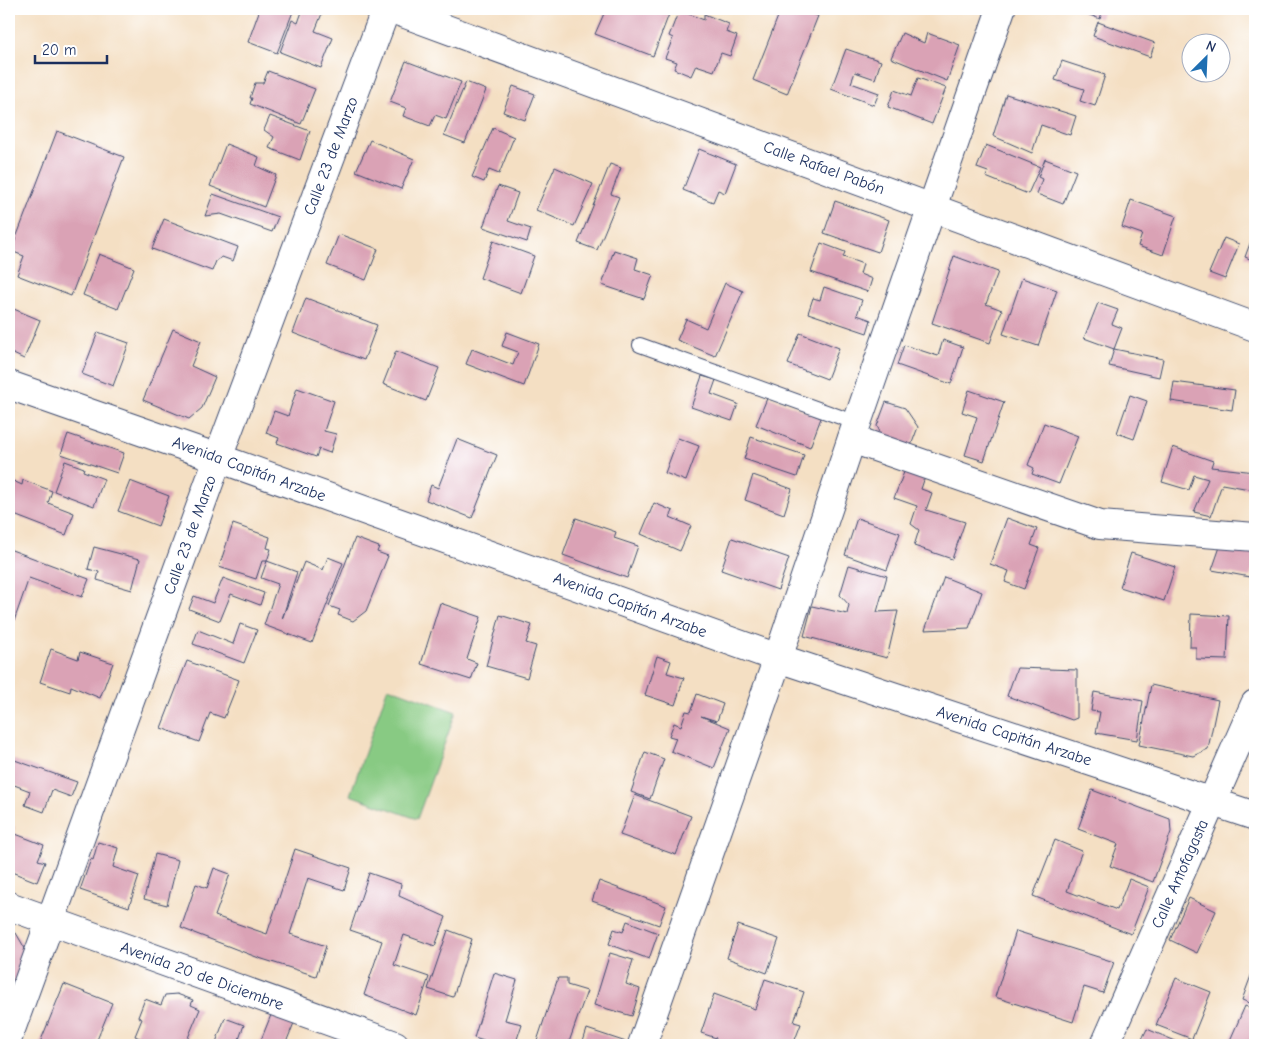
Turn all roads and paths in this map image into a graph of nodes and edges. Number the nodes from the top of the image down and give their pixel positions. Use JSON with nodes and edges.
{"nodes":[{"id":1,"x":386,"y":9,"type":"edge"},
{"id":2,"x":392,"y":9,"type":"edge"},
{"id":3,"x":1001,"y":9,"type":"edge"},
{"id":4,"x":932,"y":208,"type":"junction"},
{"id":5,"x":1255,"y":327,"type":"edge"},
{"id":6,"x":640,"y":345,"type":"dead end"},
{"id":7,"x":9,"y":385,"type":"edge"},
{"id":8,"x":855,"y":431,"type":"junction"},
{"id":9,"x":218,"y":458,"type":"junction"},
{"id":10,"x":1255,"y":537,"type":"edge"},
{"id":11,"x":778,"y":658,"type":"junction"},
{"id":12,"x":1255,"y":704,"type":"edge"},
{"id":13,"x":1212,"y":801,"type":"junction"},
{"id":14,"x":1255,"y":816,"type":"edge"},
{"id":15,"x":9,"y":906,"type":"edge"},
{"id":16,"x":50,"y":921,"type":"junction"},
{"id":17,"x":9,"y":1035,"type":"edge"},
{"id":18,"x":367,"y":1041,"type":"edge"},
{"id":19,"x":395,"y":1045,"type":"edge"},
{"id":20,"x":642,"y":1045,"type":"edge"},
{"id":21,"x":1105,"y":1045,"type":"edge"}],
"edges":[{"from":1,"to":9,"type":"main road","name":"Calle 23 de Marzo"},
{"from":2,"to":4,"type":"main road","name":"Calle Rafael Pabón"},
{"from":3,"to":4,"type":"main road"},
{"from":4,"to":5,"type":"main road","name":"Calle Rafael Pabón"},
{"from":4,"to":8,"type":"main road"},
{"from":6,"to":8,"type":"lane"},
{"from":7,"to":9,"type":"main road","name":"Avenida Capitán Arzabe"},
{"from":8,"to":10,"type":"main road"},
{"from":8,"to":11,"type":"main road"},
{"from":9,"to":11,"type":"main road","name":"Avenida Capitán Arzabe"},
{"from":9,"to":16,"type":"main road","name":"Calle 23 de Marzo"},
{"from":11,"to":13,"type":"main road","name":"Avenida Capitán Arzabe"},
{"from":11,"to":20,"type":"main road"},
{"from":12,"to":13,"type":"main road","name":"Calle Antofagasta"},
{"from":13,"to":14,"type":"main road","name":"Avenida Capitán Arzabe"},
{"from":13,"to":21,"type":"main road","name":"Calle Antofagasta"},
{"from":15,"to":16,"type":"main road","name":"Avenida 20 de Diciembre"},
{"from":16,"to":17,"type":"main road","name":"Calle 23 de Marzo"},
{"from":16,"to":18,"type":"main road","name":"Avenida 20 de Diciembre"},
{"from":18,"to":19,"type":"main road","name":"Avenida 20 de Diciembre"}]}
